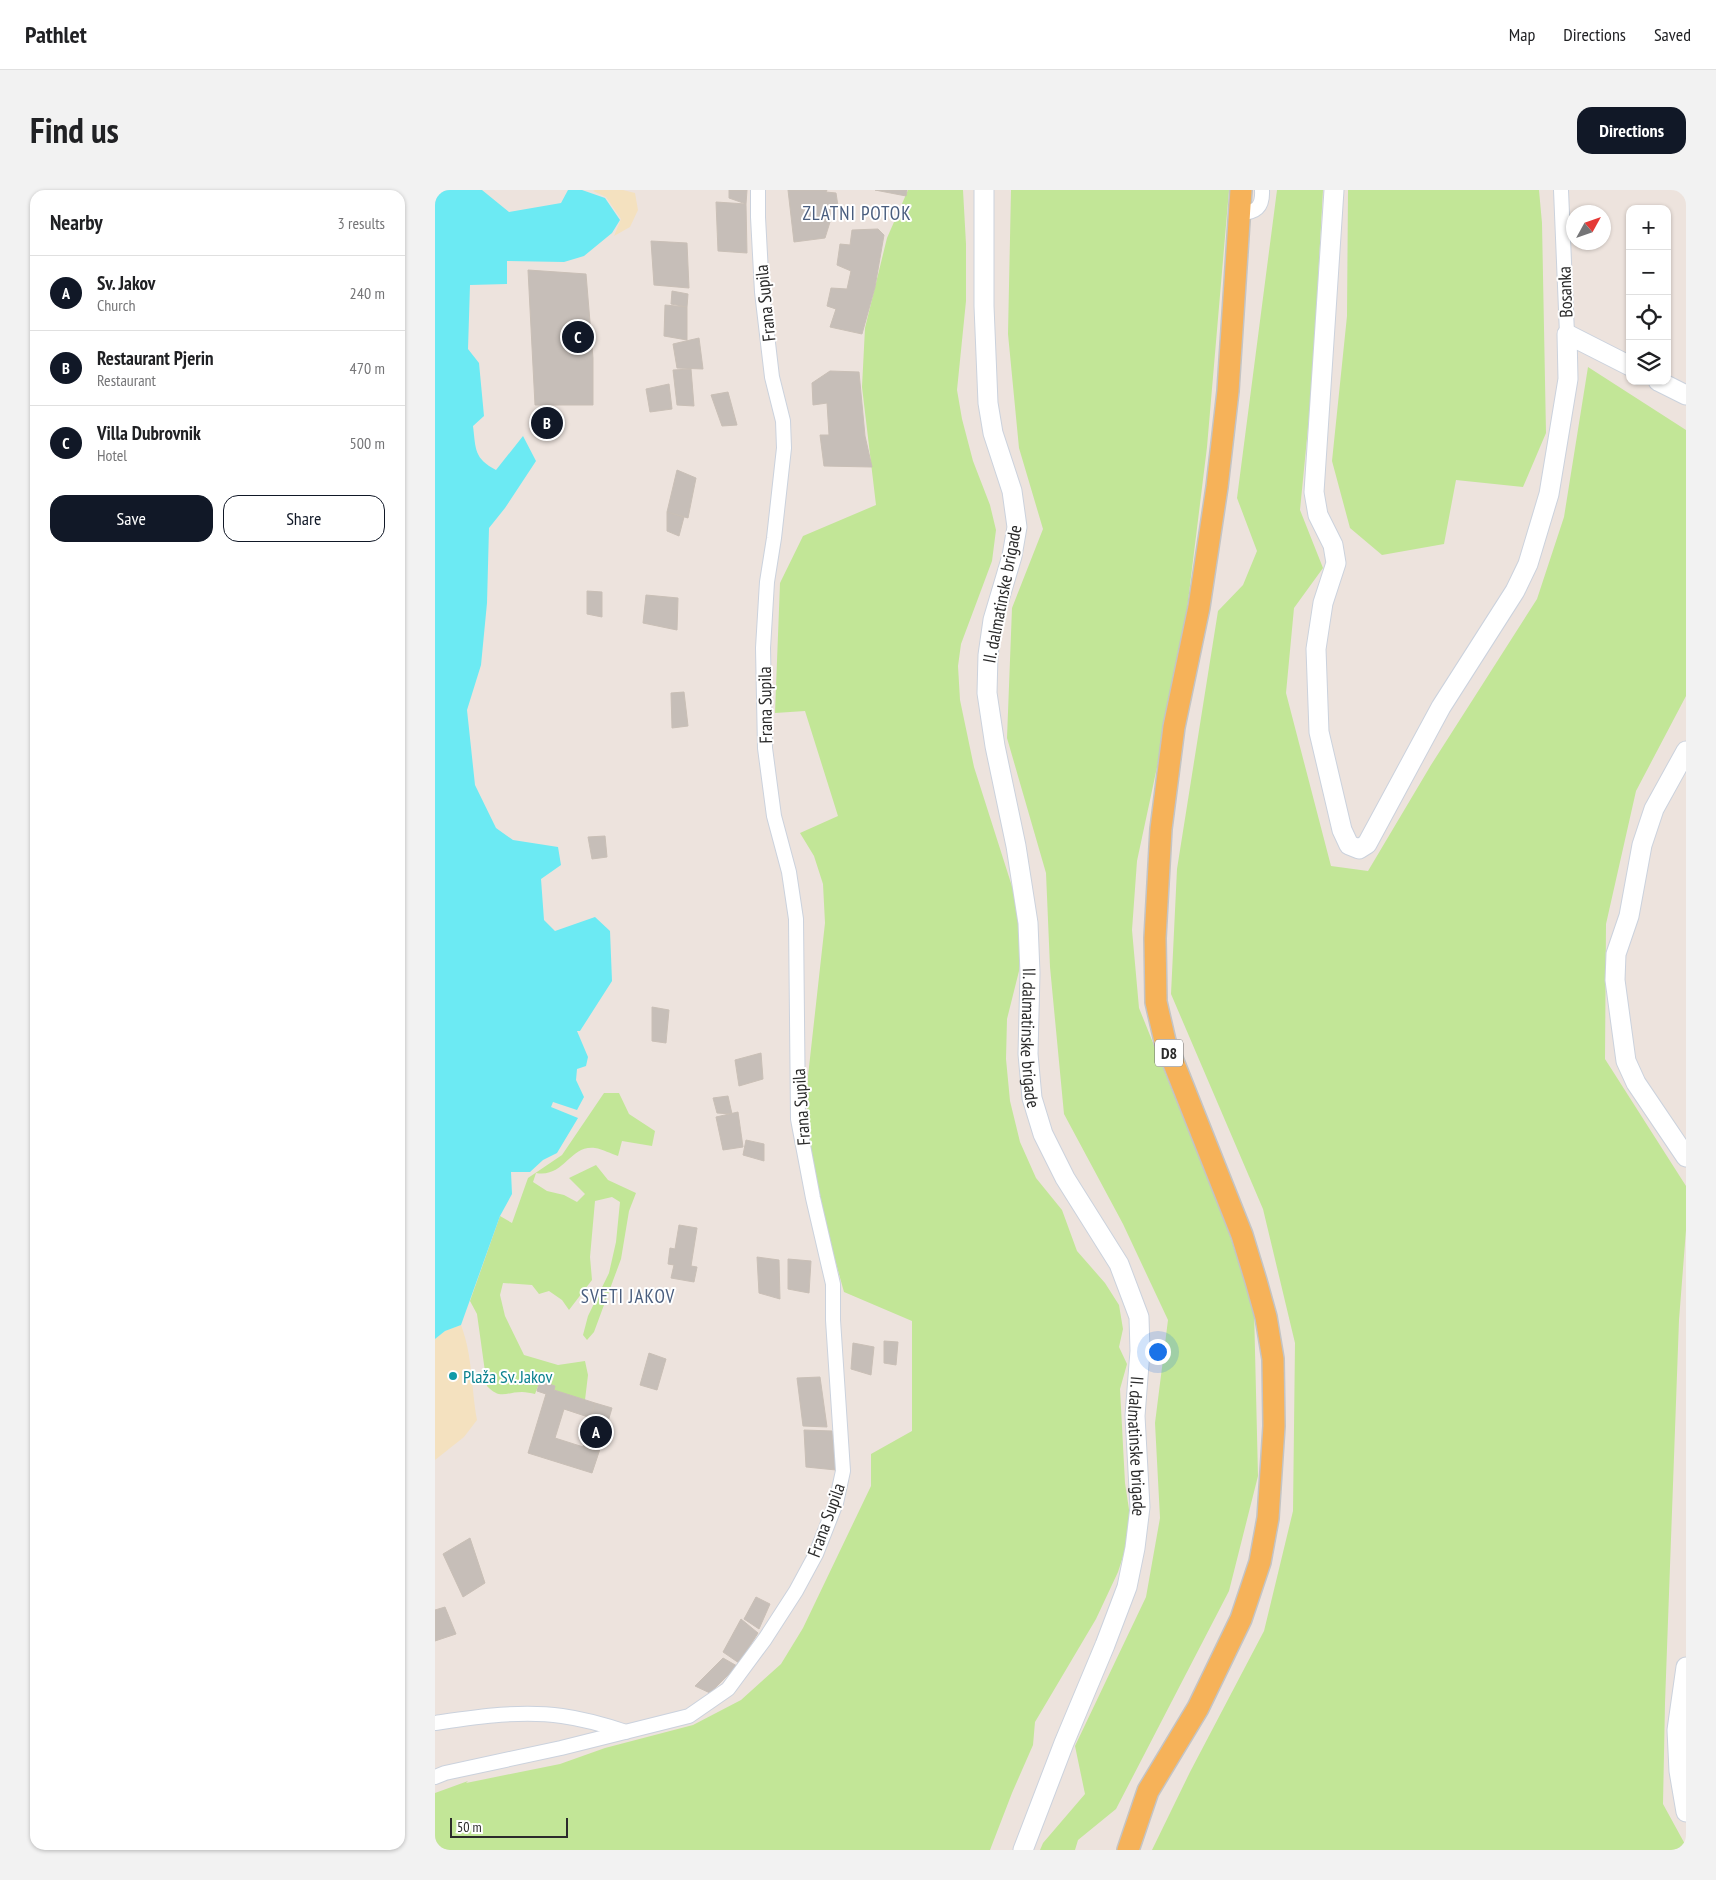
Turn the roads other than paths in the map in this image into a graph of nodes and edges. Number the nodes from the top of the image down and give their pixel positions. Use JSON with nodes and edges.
{"nodes":[{"id":1,"x":758,"y":190,"type":"edge"},
{"id":2,"x":984,"y":190,"type":"edge"},
{"id":3,"x":1241,"y":190,"type":"edge"},
{"id":4,"x":1262,"y":190,"type":"edge"},
{"id":5,"x":1334,"y":190,"type":"edge"},
{"id":6,"x":1561,"y":190,"type":"edge"},
{"id":7,"x":1239,"y":214,"type":"junction"},
{"id":8,"x":1567,"y":334,"type":"junction"},
{"id":9,"x":1626,"y":364,"type":"edge"},
{"id":10,"x":1666,"y":385,"type":"edge"},
{"id":11,"x":1686,"y":395,"type":"edge"},
{"id":12,"x":1686,"y":751,"type":"edge"},
{"id":13,"x":1686,"y":1157,"type":"edge"},
{"id":14,"x":1686,"y":1667,"type":"edge"},
{"id":15,"x":435,"y":1723,"type":"edge"},
{"id":16,"x":627,"y":1732,"type":"junction"},
{"id":17,"x":435,"y":1777,"type":"edge"},
{"id":18,"x":1686,"y":1812,"type":"edge"},
{"id":19,"x":1023,"y":1850,"type":"edge"},
{"id":20,"x":1128,"y":1850,"type":"edge"}],
"edges":[{"from":1,"to":16,"type":"street","name":"Frana Supila"},
{"from":2,"to":19,"type":"street","name":"II. dalmatinske brigade"},
{"from":3,"to":7,"type":"main road","number":"D8"},
{"from":4,"to":7,"type":"street"},
{"from":5,"to":8,"type":"street"},
{"from":6,"to":8,"type":"street","name":"Bosanka"},
{"from":7,"to":20,"type":"main road","number":"D8"},
{"from":8,"to":9,"type":"street"},
{"from":10,"to":11,"type":"street"},
{"from":12,"to":13,"type":"street"},
{"from":14,"to":18,"type":"street"},
{"from":15,"to":16,"type":"street","name":"Frana Supila"},
{"from":16,"to":17,"type":"street"}]}
